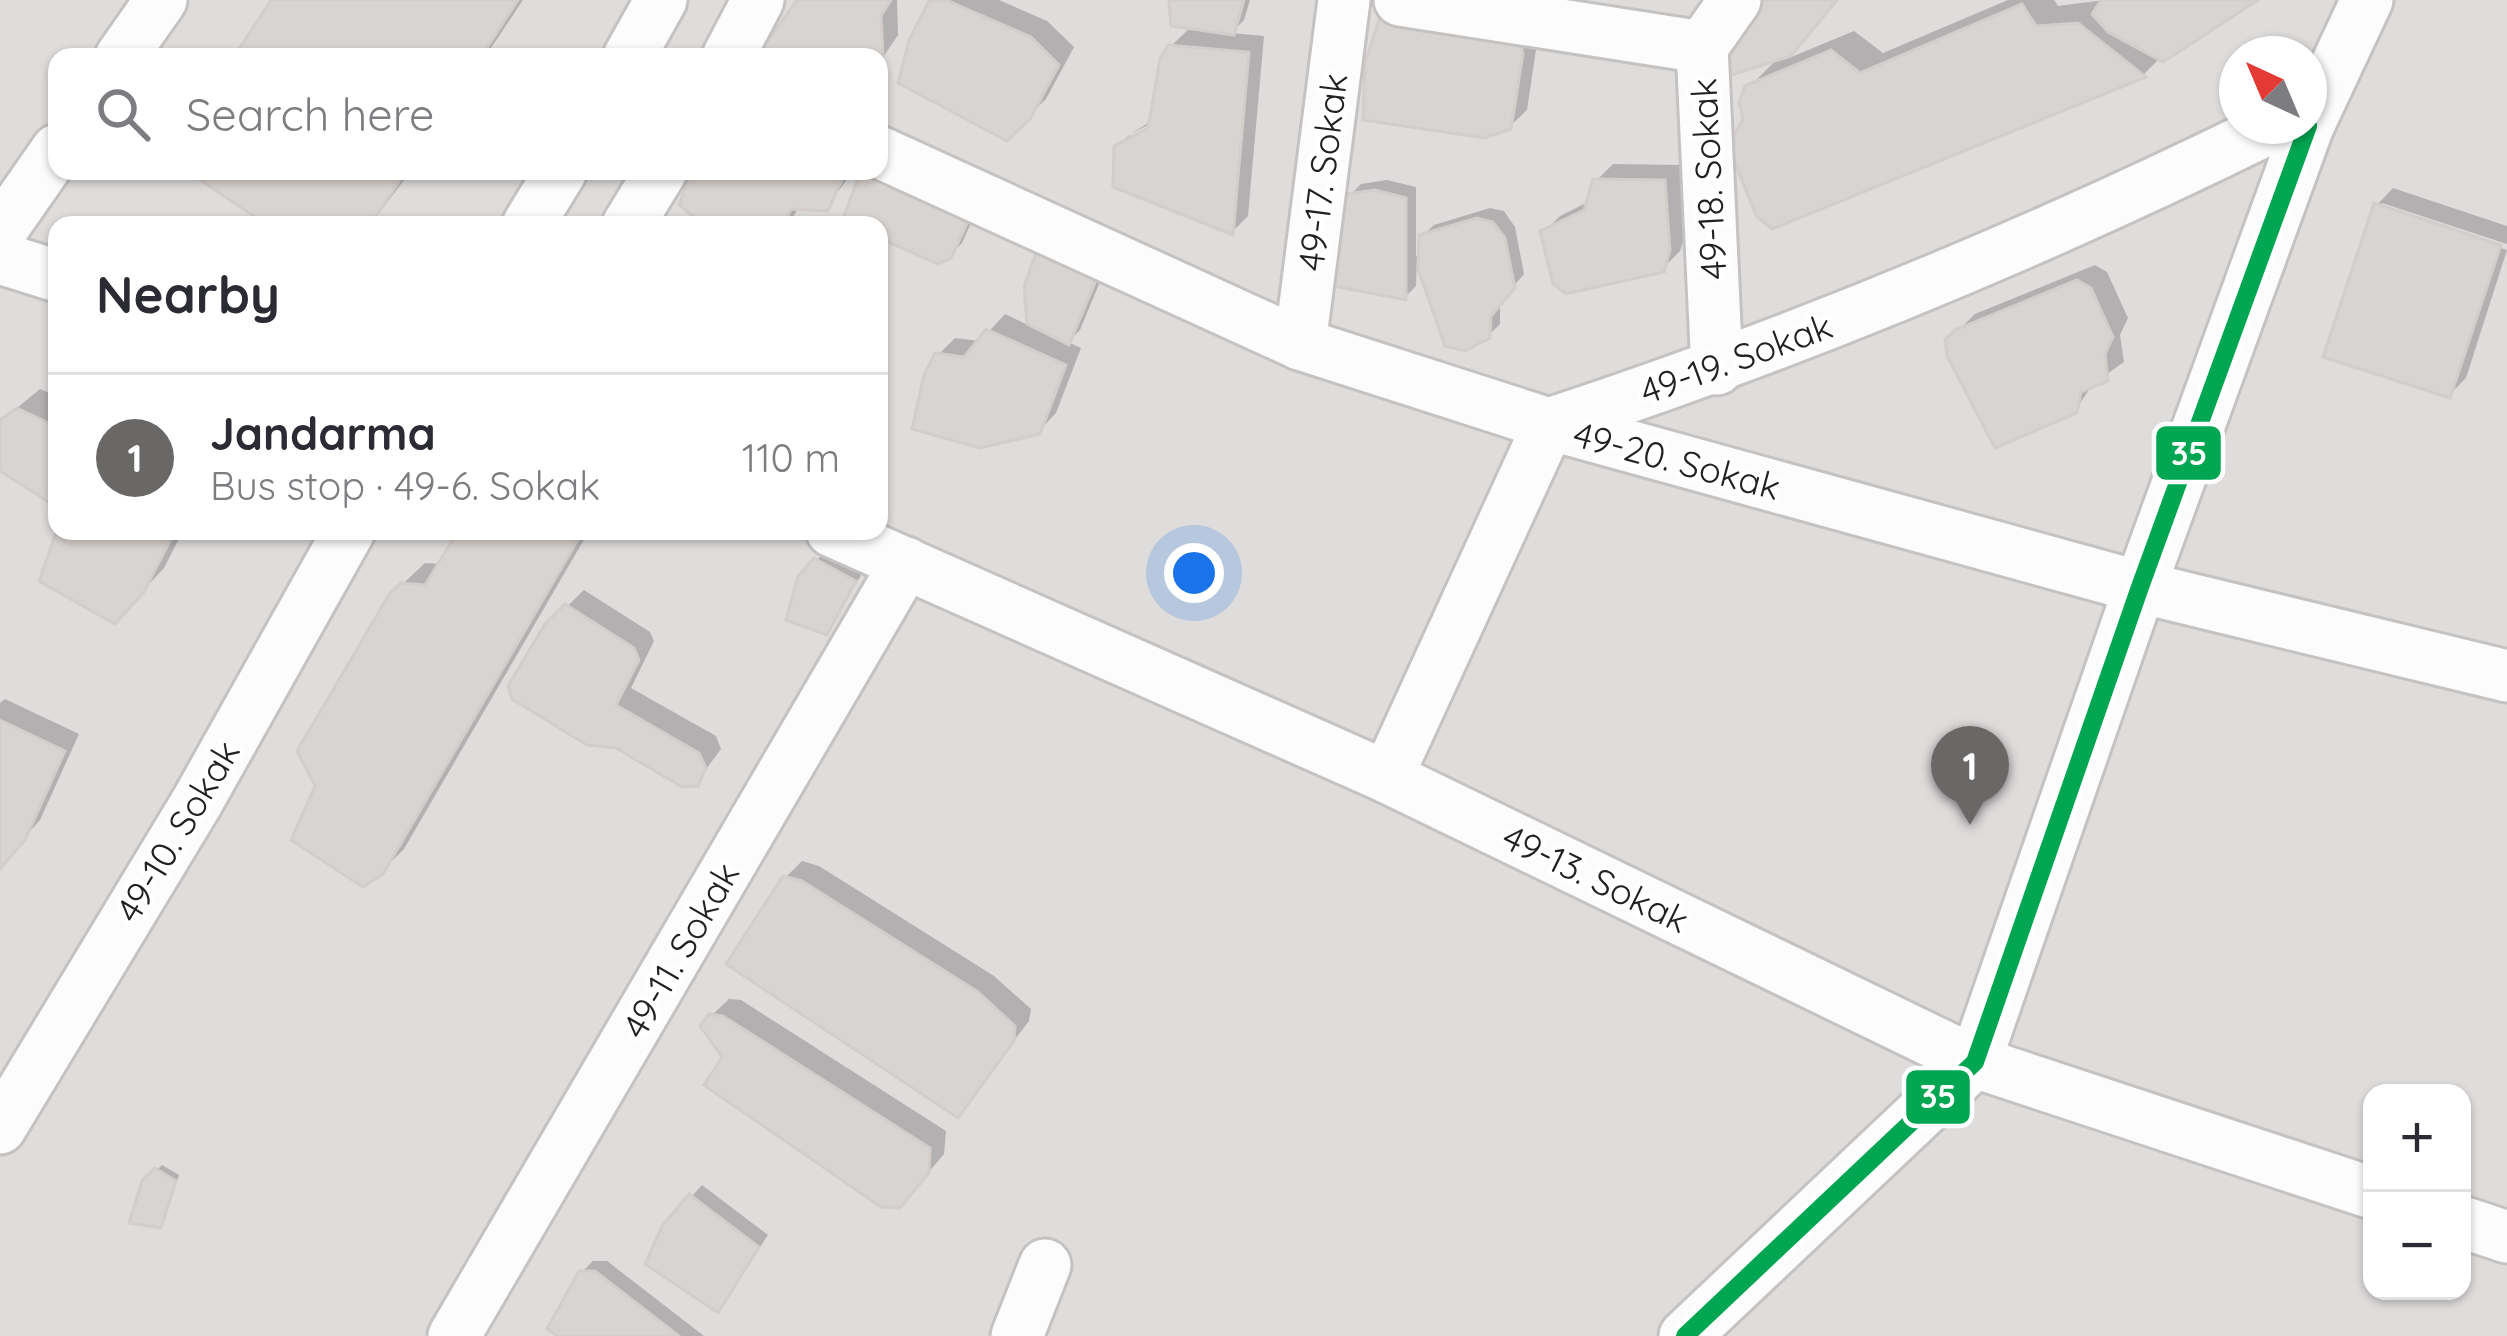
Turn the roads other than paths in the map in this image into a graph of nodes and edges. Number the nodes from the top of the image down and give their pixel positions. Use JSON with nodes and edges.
{"nodes":[{"id":1,"x":160,"y":0,"type":"edge"},
{"id":2,"x":661,"y":0,"type":"edge"},
{"id":3,"x":758,"y":0,"type":"edge"},
{"id":4,"x":1344,"y":0,"type":"edge"},
{"id":5,"x":1400,"y":0,"type":"edge"},
{"id":6,"x":1735,"y":0,"type":"edge"},
{"id":7,"x":2367,"y":0,"type":"edge"},
{"id":8,"x":1702,"y":47,"type":"junction"},
{"id":9,"x":127,"y":48,"type":"edge"},
{"id":10,"x":634,"y":48,"type":"edge"},
{"id":11,"x":733,"y":48,"type":"edge"},
{"id":12,"x":2327,"y":74,"type":"edge"},
{"id":13,"x":2247,"y":144,"type":"edge"},
{"id":14,"x":2294,"y":144,"type":"edge"},
{"id":15,"x":888,"y":156,"type":"edge"},
{"id":16,"x":48,"y":163,"type":"edge"},
{"id":17,"x":556,"y":180,"type":"edge"},
{"id":18,"x":656,"y":180,"type":"edge"},
{"id":19,"x":534,"y":216,"type":"edge"},
{"id":20,"x":634,"y":216,"type":"edge"},
{"id":21,"x":0,"y":232,"type":"edge"},
{"id":22,"x":0,"y":258,"type":"edge"},
{"id":23,"x":48,"y":273,"type":"edge"},
{"id":24,"x":1300,"y":344,"type":"junction"},
{"id":25,"x":1717,"y":369,"type":"junction"},
{"id":26,"x":1549,"y":424,"type":"junction"},
{"id":27,"x":345,"y":540,"type":"edge"},
{"id":28,"x":853,"y":540,"type":"edge"},
{"id":29,"x":906,"y":563,"type":"junction"},
{"id":30,"x":2140,"y":586,"type":"junction"},
{"id":31,"x":2507,"y":676,"type":"edge"},
{"id":32,"x":1387,"y":777,"type":"junction"},
{"id":33,"x":1975,"y":1062,"type":"junction"},
{"id":34,"x":0,"y":1128,"type":"edge"},
{"id":35,"x":2369,"y":1192,"type":"edge"},
{"id":36,"x":2471,"y":1225,"type":"edge"},
{"id":37,"x":2507,"y":1237,"type":"edge"},
{"id":38,"x":1045,"y":1265,"type":"dead end"},
{"id":39,"x":454,"y":1336,"type":"edge"},
{"id":40,"x":1017,"y":1336,"type":"edge"},
{"id":41,"x":1684,"y":1336,"type":"edge"}],
"edges":[{"from":1,"to":9,"type":"street"},
{"from":2,"to":10,"type":"street"},
{"from":3,"to":11,"type":"street"},
{"from":4,"to":24,"type":"street","name":"49-17. Sokak"},
{"from":5,"to":8,"type":"street"},
{"from":6,"to":8,"type":"street","name":"49-18. Sokak"},
{"from":7,"to":12,"type":"street"},
{"from":8,"to":25,"type":"street","name":"49-18. Sokak"},
{"from":13,"to":25,"type":"street","name":"49-19. Sokak"},
{"from":14,"to":30,"type":"street"},
{"from":15,"to":24,"type":"street","name":"49-20. Sokak"},
{"from":16,"to":21,"type":"street"},
{"from":17,"to":19,"type":"street"},
{"from":18,"to":20,"type":"street"},
{"from":22,"to":23,"type":"street"},
{"from":24,"to":26,"type":"street","name":"49-20. Sokak"},
{"from":25,"to":26,"type":"street","name":"49-19. Sokak"},
{"from":26,"to":30,"type":"street","name":"49-20. Sokak"},
{"from":26,"to":32,"type":"street"},
{"from":27,"to":34,"type":"street","name":"49-10. Sokak"},
{"from":28,"to":29,"type":"street","name":"49-13. Sokak"},
{"from":29,"to":32,"type":"street","name":"49-13. Sokak"},
{"from":29,"to":39,"type":"street","name":"49-11. Sokak"},
{"from":30,"to":31,"type":"street","name":"49-20. Sokak"},
{"from":30,"to":33,"type":"street"},
{"from":32,"to":33,"type":"street","name":"49-13. Sokak"},
{"from":33,"to":35,"type":"street","name":"49-13. Sokak"},
{"from":33,"to":41,"type":"street"},
{"from":36,"to":37,"type":"street"},
{"from":38,"to":40,"type":"street"}]}
